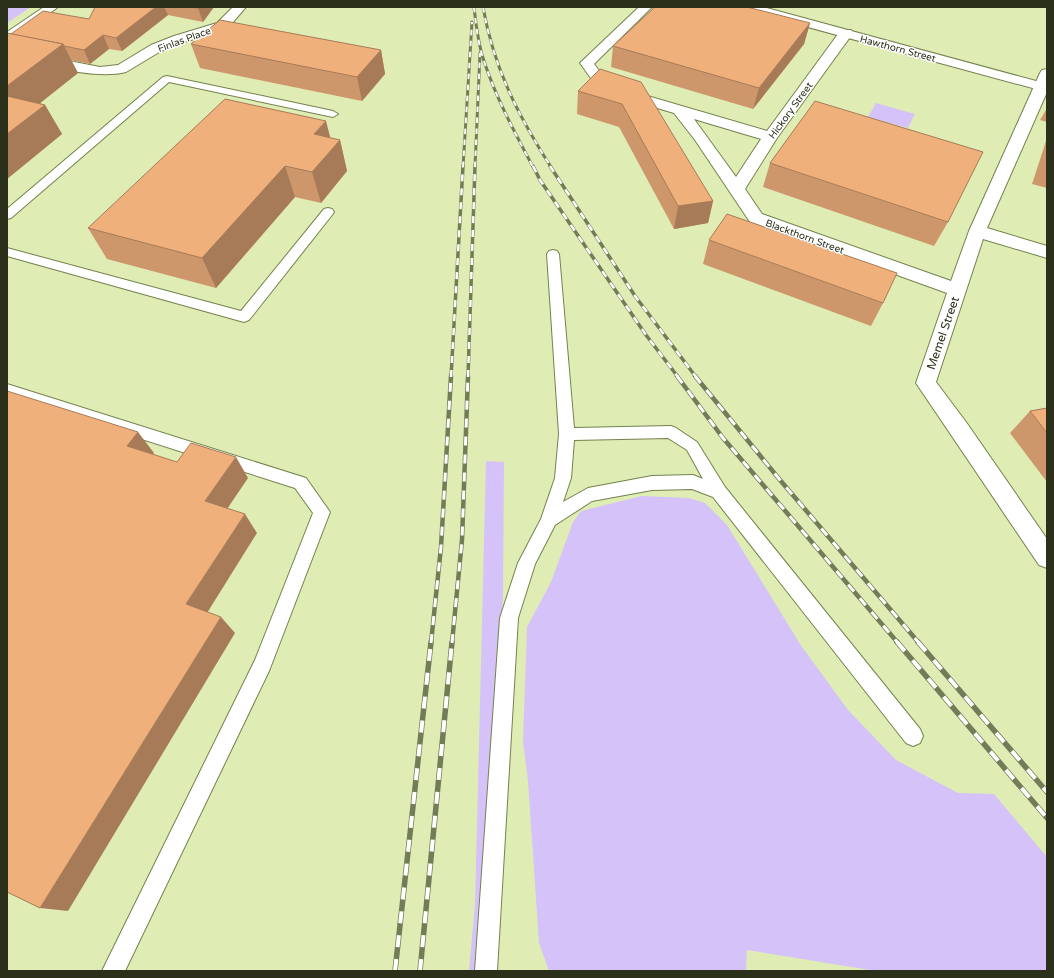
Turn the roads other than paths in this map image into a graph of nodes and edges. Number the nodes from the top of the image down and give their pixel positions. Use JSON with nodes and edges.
{"nodes":[{"id":1,"x":52,"y":7,"type":"edge"},
{"id":2,"x":240,"y":7,"type":"edge"},
{"id":3,"x":646,"y":7,"type":"edge"},
{"id":4,"x":750,"y":7,"type":"edge"},
{"id":5,"x":846,"y":33,"type":"junction"},
{"id":6,"x":7,"y":38,"type":"edge"},
{"id":7,"x":7,"y":53,"type":"edge"},
{"id":8,"x":1045,"y":83,"type":"edge"},
{"id":9,"x":679,"y":110,"type":"junction"},
{"id":10,"x":333,"y":114,"type":"dead end"},
{"id":11,"x":770,"y":137,"type":"junction"},
{"id":12,"x":737,"y":189,"type":"junction"},
{"id":13,"x":328,"y":212,"type":"dead end"},
{"id":14,"x":7,"y":215,"type":"edge"},
{"id":15,"x":977,"y":231,"type":"junction"},
{"id":16,"x":7,"y":252,"type":"edge"},
{"id":17,"x":1047,"y":252,"type":"edge"},
{"id":18,"x":553,"y":254,"type":"dead end"},
{"id":19,"x":958,"y":290,"type":"junction"},
{"id":20,"x":7,"y":390,"type":"edge"},
{"id":21,"x":567,"y":434,"type":"junction"},
{"id":22,"x":719,"y":492,"type":"junction"},
{"id":23,"x":549,"y":520,"type":"junction"},
{"id":24,"x":1047,"y":558,"type":"edge"},
{"id":25,"x":912,"y":736,"type":"dead end"},
{"id":26,"x":113,"y":971,"type":"edge"},
{"id":27,"x":486,"y":971,"type":"edge"}],
"edges":[{"from":1,"to":6,"type":"street"},
{"from":2,"to":7,"type":"street","name":"Finlas Place"},
{"from":3,"to":9,"type":"street"},
{"from":4,"to":5,"type":"street","name":"Hawthorn Street"},
{"from":5,"to":8,"type":"street","name":"Hawthorn Street"},
{"from":5,"to":11,"type":"street","name":"Hickory Street"},
{"from":8,"to":15,"type":"street","name":"Memel Street"},
{"from":9,"to":11,"type":"street"},
{"from":9,"to":12,"type":"street","name":"Blackthorn Street"},
{"from":10,"to":14,"type":"lane"},
{"from":11,"to":12,"type":"street","name":"Hickory Street"},
{"from":12,"to":19,"type":"street","name":"Blackthorn Street"},
{"from":13,"to":16,"type":"lane"},
{"from":15,"to":17,"type":"street"},
{"from":15,"to":19,"type":"street","name":"Memel Street"},
{"from":18,"to":21,"type":"lane"},
{"from":19,"to":24,"type":"street","name":"Memel Street"},
{"from":20,"to":26,"type":"lane"},
{"from":21,"to":22,"type":"lane"},
{"from":21,"to":23,"type":"lane"},
{"from":22,"to":23,"type":"lane"},
{"from":22,"to":25,"type":"lane"},
{"from":23,"to":27,"type":"lane"}]}
